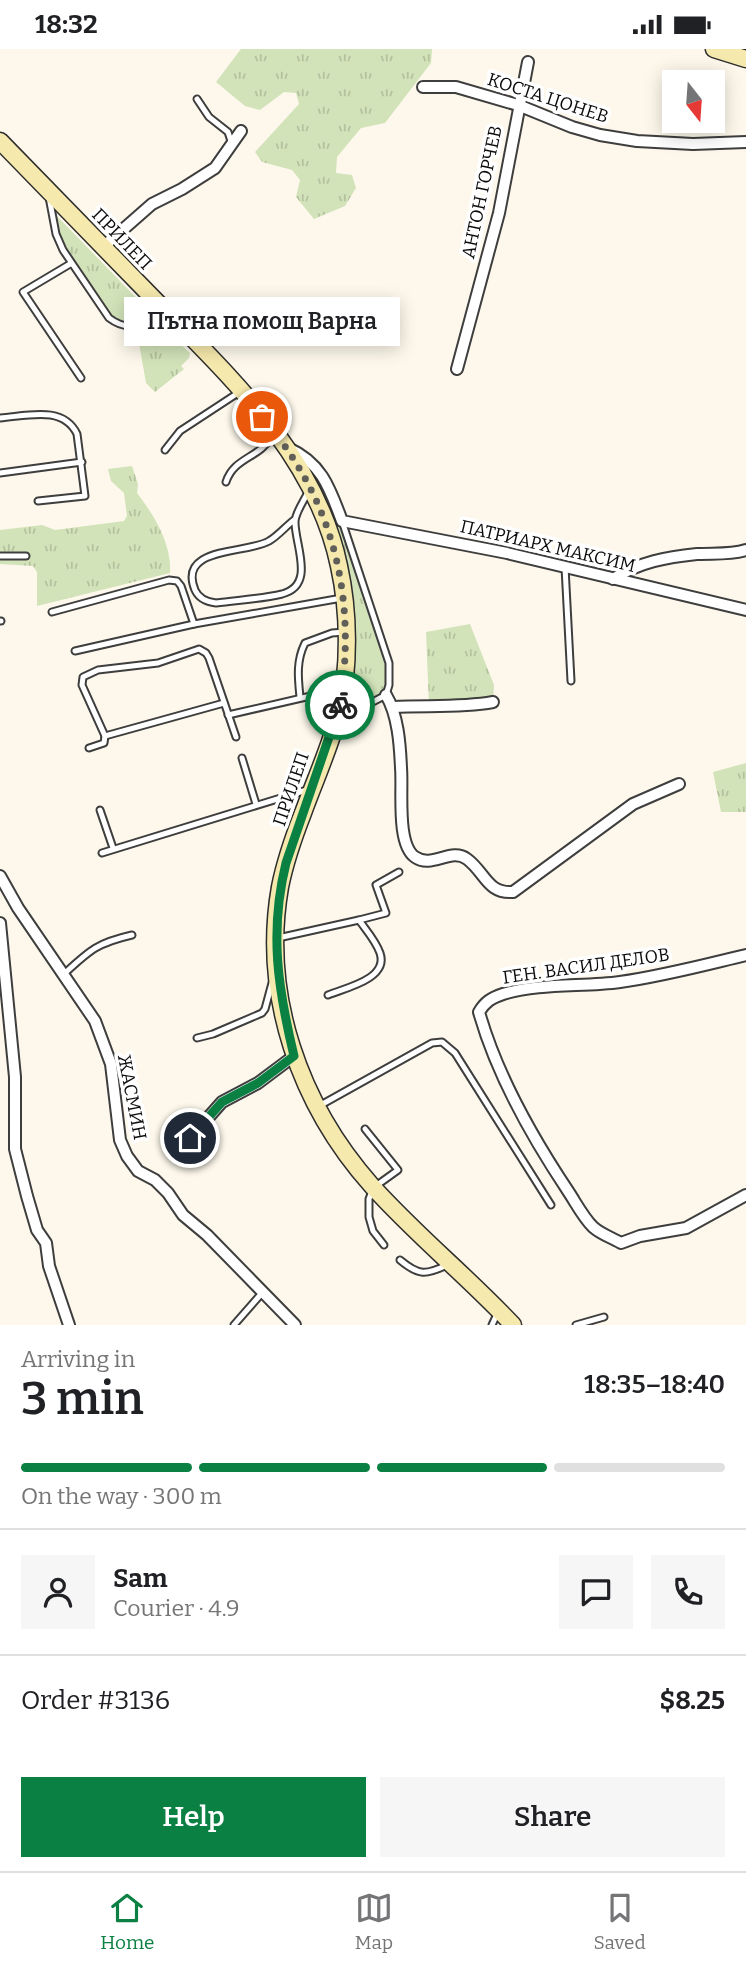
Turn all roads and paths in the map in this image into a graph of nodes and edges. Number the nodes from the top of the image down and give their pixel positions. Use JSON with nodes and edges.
{"nodes":[{"id":1,"x":714,"y":49,"type":"edge"},
{"id":2,"x":746,"y":59,"type":"edge"},
{"id":3,"x":528,"y":62,"type":"dead end"},
{"id":4,"x":423,"y":87,"type":"dead end"},
{"id":5,"x":197,"y":99,"type":"dead end"},
{"id":6,"x":518,"y":105,"type":"junction"},
{"id":7,"x":241,"y":131,"type":"dead end"},
{"id":8,"x":0,"y":141,"type":"edge"},
{"id":9,"x":746,"y":142,"type":"edge"},
{"id":10,"x":230,"y":148,"type":"junction"},
{"id":11,"x":47,"y":190,"type":"junction"},
{"id":12,"x":103,"y":247,"type":"junction"},
{"id":13,"x":70,"y":264,"type":"junction"},
{"id":14,"x":163,"y":308,"type":"junction"},
{"id":15,"x":457,"y":369,"type":"dead end"},
{"id":16,"x":80,"y":378,"type":"dead end"},
{"id":17,"x":241,"y":391,"type":"junction"},
{"id":18,"x":0,"y":418,"type":"edge"},
{"id":19,"x":275,"y":432,"type":"junction"},
{"id":20,"x":287,"y":447,"type":"junction"},
{"id":21,"x":165,"y":450,"type":"dead end"},
{"id":22,"x":82,"y":462,"type":"junction"},
{"id":23,"x":0,"y":473,"type":"edge"},
{"id":24,"x":226,"y":482,"type":"dead end"},
{"id":25,"x":311,"y":487,"type":"junction"},
{"id":26,"x":38,"y":501,"type":"dead end"},
{"id":27,"x":294,"y":520,"type":"junction"},
{"id":28,"x":342,"y":521,"type":"junction"},
{"id":29,"x":746,"y":550,"type":"edge"},
{"id":30,"x":26,"y":556,"type":"dead end"},
{"id":31,"x":0,"y":557,"type":"edge"},
{"id":32,"x":565,"y":567,"type":"junction"},
{"id":33,"x":613,"y":579,"type":"junction"},
{"id":34,"x":344,"y":598,"type":"junction"},
{"id":35,"x":746,"y":610,"type":"edge"},
{"id":36,"x":52,"y":612,"type":"dead end"},
{"id":37,"x":194,"y":624,"type":"junction"},
{"id":38,"x":345,"y":632,"type":"junction"},
{"id":39,"x":75,"y":651,"type":"dead end"},
{"id":40,"x":571,"y":681,"type":"dead end"},
{"id":41,"x":342,"y":688,"type":"junction"},
{"id":42,"x":386,"y":695,"type":"junction"},
{"id":43,"x":300,"y":697,"type":"junction"},
{"id":44,"x":493,"y":702,"type":"dead end"},
{"id":45,"x":225,"y":703,"type":"junction"},
{"id":46,"x":393,"y":707,"type":"junction"},
{"id":47,"x":339,"y":713,"type":"junction"},
{"id":48,"x":228,"y":715,"type":"junction"},
{"id":49,"x":105,"y":736,"type":"junction"},
{"id":50,"x":236,"y":737,"type":"dead end"},
{"id":51,"x":89,"y":748,"type":"dead end"},
{"id":52,"x":242,"y":758,"type":"dead end"},
{"id":53,"x":678,"y":785,"type":"dead end"},
{"id":54,"x":312,"y":789,"type":"junction"},
{"id":55,"x":256,"y":804,"type":"junction"},
{"id":56,"x":100,"y":810,"type":"dead end"},
{"id":57,"x":113,"y":848,"type":"junction"},
{"id":58,"x":102,"y":853,"type":"dead end"},
{"id":59,"x":399,"y":872,"type":"dead end"},
{"id":60,"x":0,"y":876,"type":"edge"},
{"id":61,"x":359,"y":920,"type":"junction"},
{"id":62,"x":0,"y":923,"type":"edge"},
{"id":63,"x":132,"y":935,"type":"dead end"},
{"id":64,"x":276,"y":938,"type":"junction"},
{"id":65,"x":746,"y":955,"type":"edge"},
{"id":66,"x":277,"y":967,"type":"junction"},
{"id":67,"x":64,"y":974,"type":"junction"},
{"id":68,"x":328,"y":995,"type":"dead end"},
{"id":69,"x":197,"y":1038,"type":"dead end"},
{"id":70,"x":294,"y":1056,"type":"junction"},
{"id":71,"x":316,"y":1108,"type":"junction"},
{"id":72,"x":365,"y":1129,"type":"dead end"},
{"id":73,"x":190,"y":1138,"type":"dead end"},
{"id":74,"x":373,"y":1188,"type":"junction"},
{"id":75,"x":746,"y":1195,"type":"edge"},
{"id":76,"x":551,"y":1205,"type":"dead end"},
{"id":77,"x":384,"y":1245,"type":"dead end"},
{"id":78,"x":400,"y":1260,"type":"dead end"},
{"id":79,"x":450,"y":1264,"type":"junction"},
{"id":80,"x":264,"y":1291,"type":"junction"},
{"id":81,"x":495,"y":1317,"type":"edge"},
{"id":82,"x":604,"y":1317,"type":"dead end"},
{"id":83,"x":69,"y":1325,"type":"edge"},
{"id":84,"x":234,"y":1325,"type":"edge"},
{"id":85,"x":296,"y":1325,"type":"edge"},
{"id":86,"x":513,"y":1325,"type":"edge"},
{"id":87,"x":576,"y":1325,"type":"edge"}],
"edges":[{"from":1,"to":2,"type":"street"},
{"from":3,"to":6,"type":"street","name":"АНТОН ГОРЧЕВ"},
{"from":4,"to":6,"type":"street","name":"КОСТА ЦОНЕВ"},
{"from":5,"to":10,"type":"lane"},
{"from":6,"to":9,"type":"street","name":"КОСТА ЦОНЕВ"},
{"from":6,"to":15,"type":"street","name":"АНТОН ГОРЧЕВ"},
{"from":7,"to":10,"type":"street"},
{"from":8,"to":11,"type":"street","name":"ПРИЛЕП"},
{"from":10,"to":12,"type":"street"},
{"from":11,"to":12,"type":"street","name":"ПРИЛЕП"},
{"from":11,"to":13,"type":"lane"},
{"from":12,"to":14,"type":"street","name":"ПРИЛЕП"},
{"from":13,"to":14,"type":"lane"},
{"from":13,"to":16,"type":"lane"},
{"from":14,"to":17,"type":"street","name":"ПРИЛЕП"},
{"from":17,"to":19,"type":"street","name":"ПРИЛЕП"},
{"from":17,"to":21,"type":"lane"},
{"from":18,"to":22,"type":"lane"},
{"from":19,"to":20,"type":"street","name":"ПРИЛЕП"},
{"from":19,"to":24,"type":"lane"},
{"from":20,"to":25,"type":"street","name":"ПРИЛЕП"},
{"from":20,"to":28,"type":"street"},
{"from":22,"to":23,"type":"lane"},
{"from":22,"to":26,"type":"lane"},
{"from":25,"to":27,"type":"lane"},
{"from":25,"to":34,"type":"street","name":"ПРИЛЕП"},
{"from":27,"to":27,"type":"lane"},
{"from":28,"to":32,"type":"street","name":"ПАТРИАРХ МАКСИМ"},
{"from":28,"to":42,"type":"lane"},
{"from":29,"to":33,"type":"street"},
{"from":30,"to":31,"type":"lane"},
{"from":32,"to":33,"type":"street","name":"ПАТРИАРХ МАКСИМ"},
{"from":32,"to":40,"type":"lane"},
{"from":33,"to":35,"type":"street","name":"ПАТРИАРХ МАКСИМ"},
{"from":34,"to":37,"type":"lane"},
{"from":34,"to":38,"type":"street","name":"ПРИЛЕП"},
{"from":36,"to":37,"type":"lane"},
{"from":37,"to":39,"type":"lane"},
{"from":38,"to":41,"type":"street","name":"ПРИЛЕП"},
{"from":38,"to":43,"type":"lane"},
{"from":41,"to":43,"type":"lane"},
{"from":41,"to":47,"type":"street","name":"ПРИЛЕП"},
{"from":42,"to":46,"type":"street"},
{"from":42,"to":47,"type":"lane"},
{"from":43,"to":48,"type":"lane"},
{"from":44,"to":46,"type":"street"},
{"from":45,"to":48,"type":"lane"},
{"from":45,"to":49,"type":"lane"},
{"from":45,"to":49,"type":"lane"},
{"from":46,"to":53,"type":"street"},
{"from":47,"to":54,"type":"street","name":"ПРИЛЕП"},
{"from":48,"to":50,"type":"lane"},
{"from":49,"to":51,"type":"lane"},
{"from":52,"to":55,"type":"lane"},
{"from":54,"to":55,"type":"lane"},
{"from":54,"to":64,"type":"street","name":"ПРИЛЕП"},
{"from":55,"to":57,"type":"lane"},
{"from":56,"to":57,"type":"lane"},
{"from":57,"to":58,"type":"lane"},
{"from":59,"to":61,"type":"lane"},
{"from":60,"to":67,"type":"street","name":"ЖАСМИН"},
{"from":61,"to":64,"type":"lane"},
{"from":61,"to":68,"type":"lane"},
{"from":62,"to":83,"type":"street"},
{"from":63,"to":67,"type":"lane"},
{"from":64,"to":66,"type":"street","name":"ПРИЛЕП"},
{"from":65,"to":75,"type":"street","name":"ГЕН. ВАСИЛ ДЕЛОВ"},
{"from":66,"to":69,"type":"lane"},
{"from":66,"to":70,"type":"street","name":"ПРИЛЕП"},
{"from":67,"to":80,"type":"street","name":"ЖАСМИН"},
{"from":70,"to":71,"type":"street","name":"ПРИЛЕП"},
{"from":70,"to":73,"type":"street"},
{"from":71,"to":74,"type":"street","name":"ПРИЛЕП"},
{"from":71,"to":76,"type":"lane"},
{"from":72,"to":74,"type":"lane"},
{"from":74,"to":77,"type":"lane"},
{"from":74,"to":79,"type":"street","name":"ПРИЛЕП"},
{"from":78,"to":79,"type":"lane"},
{"from":79,"to":81,"type":"street","name":"ПРИЛЕП"},
{"from":80,"to":84,"type":"lane"},
{"from":80,"to":85,"type":"street","name":"ЖАСМИН"},
{"from":81,"to":86,"type":"street","name":"ПРИЛЕП"},
{"from":82,"to":87,"type":"lane"}]}
